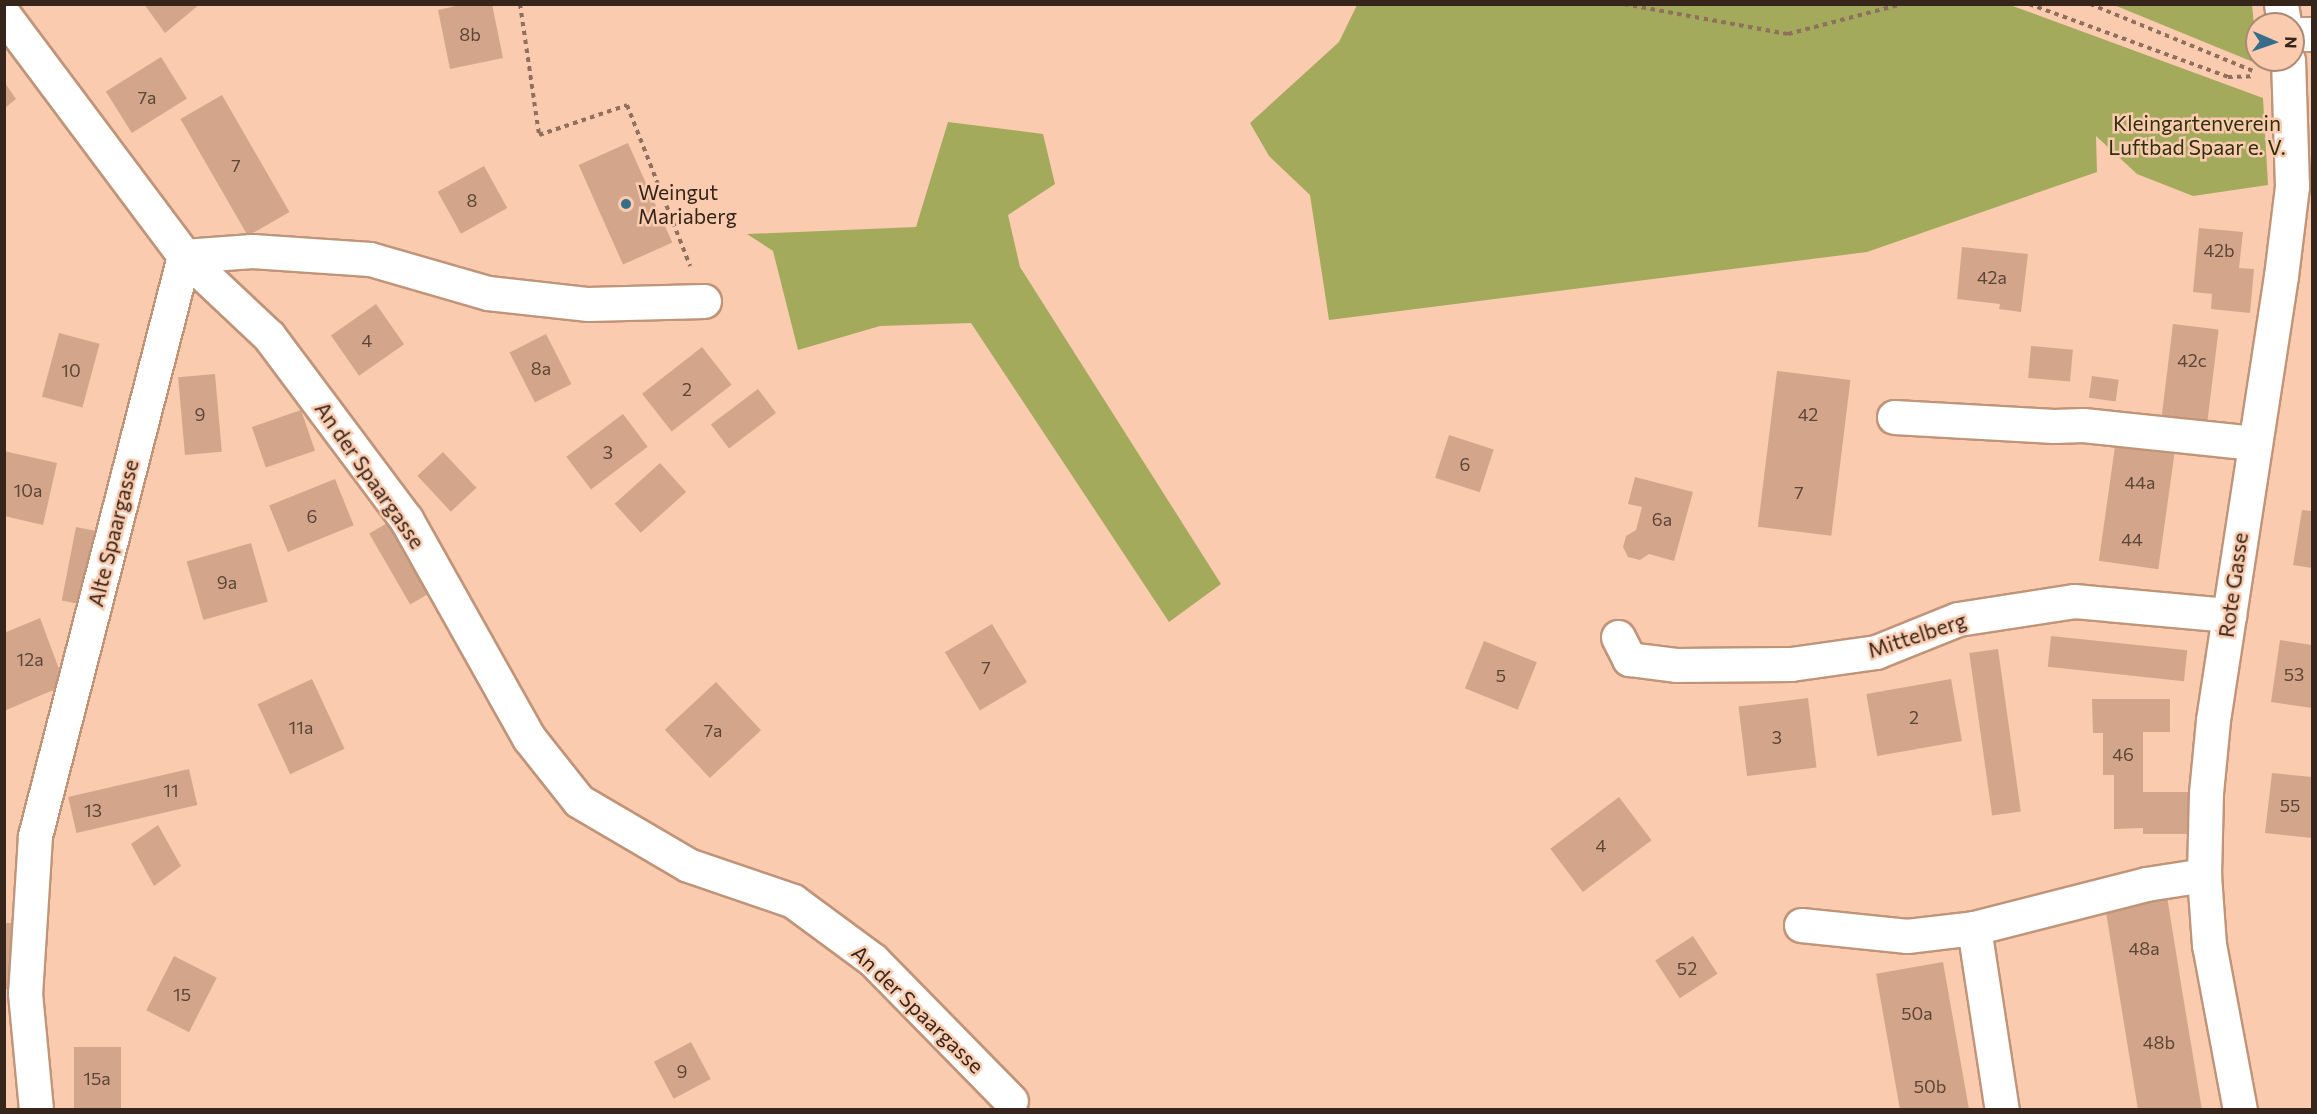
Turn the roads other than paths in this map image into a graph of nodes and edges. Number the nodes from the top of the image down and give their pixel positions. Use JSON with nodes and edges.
{"nodes":[{"id":1,"x":4,"y":15,"type":"edge"},
{"id":2,"x":2281,"y":72,"type":"edge"},
{"id":3,"x":184,"y":256,"type":"junction"},
{"id":4,"x":704,"y":301,"type":"road end"},
{"id":5,"x":1894,"y":417,"type":"dead end"},
{"id":6,"x":2254,"y":443,"type":"junction"},
{"id":7,"x":2229,"y":615,"type":"junction"},
{"id":8,"x":1618,"y":636,"type":"dead end"},
{"id":9,"x":2204,"y":875,"type":"junction"},
{"id":10,"x":1801,"y":925,"type":"dead end"},
{"id":11,"x":1974,"y":928,"type":"junction"},
{"id":12,"x":1011,"y":1101,"type":"dead end"},
{"id":13,"x":36,"y":1110,"type":"edge"},
{"id":14,"x":2002,"y":1110,"type":"edge"},
{"id":15,"x":2240,"y":1110,"type":"edge"}],
"edges":[{"from":1,"to":3,"type":"street"},
{"from":2,"to":6,"type":"street","name":"Rote Gasse"},
{"from":3,"to":4,"type":"street"},
{"from":3,"to":12,"type":"street","name":"An der Spaargasse"},
{"from":3,"to":13,"type":"street","name":"Alte Spaargasse"},
{"from":5,"to":6,"type":"street"},
{"from":6,"to":7,"type":"street","name":"Rote Gasse"},
{"from":7,"to":8,"type":"street","name":"Mittelberg"},
{"from":7,"to":9,"type":"street","name":"Rote Gasse"},
{"from":9,"to":11,"type":"street"},
{"from":9,"to":15,"type":"street","name":"Rote Gasse"},
{"from":10,"to":11,"type":"street"},
{"from":11,"to":14,"type":"street"}]}
